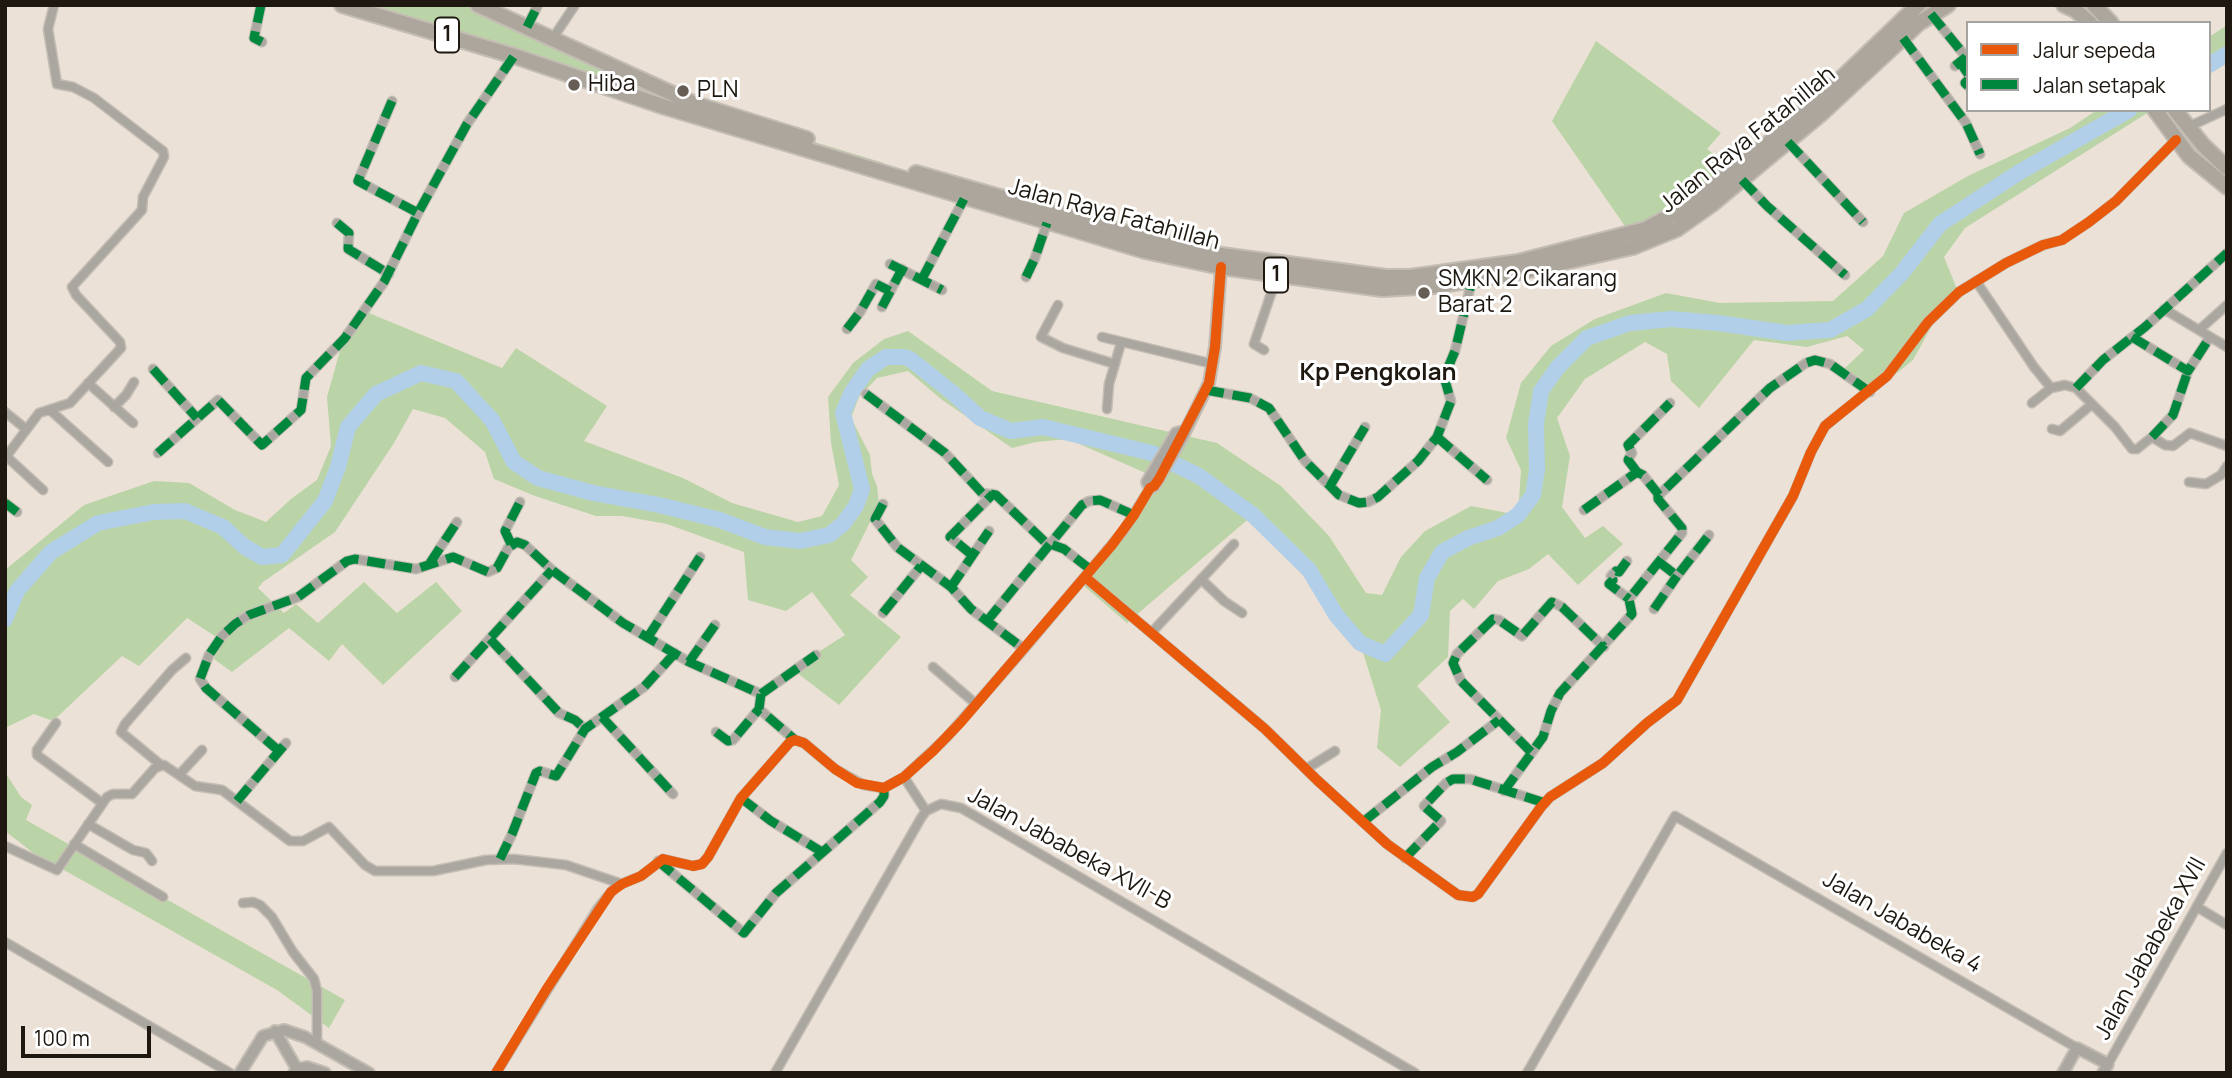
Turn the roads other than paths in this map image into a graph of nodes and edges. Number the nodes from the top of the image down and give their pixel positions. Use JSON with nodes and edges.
{"nodes":[{"id":1,"x":54,"y":5,"type":"edge"},
{"id":2,"x":261,"y":5,"type":"edge"},
{"id":3,"x":342,"y":5,"type":"edge"},
{"id":4,"x":478,"y":5,"type":"edge"},
{"id":5,"x":538,"y":5,"type":"edge"},
{"id":6,"x":575,"y":5,"type":"edge"},
{"id":7,"x":2064,"y":5,"type":"edge"},
{"id":8,"x":2094,"y":5,"type":"edge"},
{"id":9,"x":1935,"y":8,"type":"edge"},
{"id":10,"x":379,"y":11,"type":"edge"},
{"id":11,"x":2088,"y":21,"type":"edge"},
{"id":12,"x":2109,"y":21,"type":"edge"},
{"id":13,"x":527,"y":27,"type":"junction"},
{"id":14,"x":553,"y":38,"type":"junction"},
{"id":15,"x":1903,"y":38,"type":"junction"},
{"id":16,"x":262,"y":42,"type":"dead end"},
{"id":17,"x":514,"y":56,"type":"junction"},
{"id":18,"x":1966,"y":57,"type":"edge"},
{"id":19,"x":1966,"y":57,"type":"edge"},
{"id":20,"x":1966,"y":72,"type":"edge"},
{"id":21,"x":392,"y":101,"type":"dead end"},
{"id":22,"x":2227,"y":109,"type":"edge"},
{"id":23,"x":2177,"y":112,"type":"edge"},
{"id":24,"x":2157,"y":114,"type":"edge"},
{"id":25,"x":2188,"y":127,"type":"junction"},
{"id":26,"x":2176,"y":140,"type":"junction"},
{"id":27,"x":1787,"y":142,"type":"junction"},
{"id":28,"x":1980,"y":154,"type":"dead end"},
{"id":29,"x":882,"y":167,"type":"junction"},
{"id":30,"x":2227,"y":168,"type":"edge"},
{"id":31,"x":1742,"y":180,"type":"junction"},
{"id":32,"x":2227,"y":187,"type":"edge"},
{"id":33,"x":964,"y":198,"type":"junction"},
{"id":34,"x":418,"y":213,"type":"junction"},
{"id":35,"x":1863,"y":222,"type":"dead end"},
{"id":36,"x":337,"y":223,"type":"dead end"},
{"id":37,"x":1047,"y":223,"type":"junction"},
{"id":38,"x":2227,"y":253,"type":"edge"},
{"id":39,"x":890,"y":264,"type":"dead end"},
{"id":40,"x":1221,"y":267,"type":"junction"},
{"id":41,"x":902,"y":269,"type":"junction"},
{"id":42,"x":389,"y":274,"type":"junction"},
{"id":43,"x":1844,"y":275,"type":"dead end"},
{"id":44,"x":1278,"y":276,"type":"junction"},
{"id":45,"x":1026,"y":277,"type":"dead end"},
{"id":46,"x":922,"y":279,"type":"junction"},
{"id":47,"x":1472,"y":280,"type":"junction"},
{"id":48,"x":1976,"y":281,"type":"junction"},
{"id":49,"x":942,"y":290,"type":"dead end"},
{"id":50,"x":890,"y":291,"type":"junction"},
{"id":51,"x":1058,"y":305,"type":"dead end"},
{"id":52,"x":2227,"y":305,"type":"edge"},
{"id":53,"x":882,"y":307,"type":"dead end"},
{"id":54,"x":2164,"y":309,"type":"junction"},
{"id":55,"x":847,"y":329,"type":"dead end"},
{"id":56,"x":2199,"y":330,"type":"junction"},
{"id":57,"x":1102,"y":337,"type":"dead end"},
{"id":58,"x":2132,"y":337,"type":"junction"},
{"id":59,"x":2210,"y":337,"type":"junction"},
{"id":60,"x":1121,"y":342,"type":"junction"},
{"id":61,"x":2227,"y":347,"type":"edge"},
{"id":62,"x":1264,"y":350,"type":"dead end"},
{"id":63,"x":1213,"y":363,"type":"junction"},
{"id":64,"x":1115,"y":364,"type":"junction"},
{"id":65,"x":153,"y":369,"type":"dead end"},
{"id":66,"x":2188,"y":371,"type":"junction"},
{"id":67,"x":134,"y":382,"type":"dead end"},
{"id":68,"x":88,"y":383,"type":"junction"},
{"id":69,"x":2051,"y":388,"type":"junction"},
{"id":70,"x":2076,"y":388,"type":"junction"},
{"id":71,"x":1206,"y":390,"type":"junction"},
{"id":72,"x":1871,"y":391,"type":"junction"},
{"id":73,"x":866,"y":394,"type":"dead end"},
{"id":74,"x":1670,"y":403,"type":"dead end"},
{"id":75,"x":2032,"y":403,"type":"dead end"},
{"id":76,"x":2091,"y":405,"type":"junction"},
{"id":77,"x":114,"y":407,"type":"junction"},
{"id":78,"x":1107,"y":409,"type":"dead end"},
{"id":79,"x":50,"y":410,"type":"junction"},
{"id":80,"x":5,"y":412,"type":"edge"},
{"id":81,"x":197,"y":418,"type":"junction"},
{"id":82,"x":133,"y":423,"type":"dead end"},
{"id":83,"x":1365,"y":427,"type":"dead end"},
{"id":84,"x":26,"y":429,"type":"junction"},
{"id":85,"x":2052,"y":429,"type":"dead end"},
{"id":86,"x":1437,"y":437,"type":"junction"},
{"id":87,"x":2152,"y":437,"type":"junction"},
{"id":88,"x":2227,"y":446,"type":"edge"},
{"id":89,"x":7,"y":452,"type":"edge"},
{"id":90,"x":158,"y":453,"type":"dead end"},
{"id":91,"x":108,"y":462,"type":"dead end"},
{"id":92,"x":2227,"y":466,"type":"edge"},
{"id":93,"x":1637,"y":472,"type":"junction"},
{"id":94,"x":1487,"y":480,"type":"dead end"},
{"id":95,"x":2189,"y":482,"type":"dead end"},
{"id":96,"x":1151,"y":485,"type":"joint"},
{"id":97,"x":1330,"y":486,"type":"junction"},
{"id":98,"x":43,"y":490,"type":"dead end"},
{"id":99,"x":993,"y":494,"type":"junction"},
{"id":100,"x":1659,"y":495,"type":"junction"},
{"id":101,"x":520,"y":502,"type":"dead end"},
{"id":102,"x":5,"y":503,"type":"edge"},
{"id":103,"x":883,"y":504,"type":"dead end"},
{"id":104,"x":1584,"y":510,"type":"dead end"},
{"id":105,"x":17,"y":512,"type":"dead end"},
{"id":106,"x":1134,"y":515,"type":"junction"},
{"id":107,"x":457,"y":522,"type":"dead end"},
{"id":108,"x":989,"y":531,"type":"dead end"},
{"id":109,"x":1709,"y":535,"type":"dead end"},
{"id":110,"x":511,"y":544,"type":"junction"},
{"id":111,"x":1234,"y":544,"type":"dead end"},
{"id":112,"x":1051,"y":545,"type":"junction"},
{"id":113,"x":972,"y":555,"type":"junction"},
{"id":114,"x":700,"y":556,"type":"dead end"},
{"id":115,"x":1627,"y":561,"type":"dead end"},
{"id":116,"x":1659,"y":562,"type":"junction"},
{"id":117,"x":430,"y":563,"type":"junction"},
{"id":118,"x":921,"y":566,"type":"junction"},
{"id":119,"x":552,"y":570,"type":"junction"},
{"id":120,"x":1088,"y":574,"type":"junction"},
{"id":121,"x":1677,"y":576,"type":"junction"},
{"id":122,"x":1201,"y":579,"type":"junction"},
{"id":123,"x":951,"y":587,"type":"junction"},
{"id":124,"x":1629,"y":599,"type":"junction"},
{"id":125,"x":1654,"y":609,"type":"dead end"},
{"id":126,"x":883,"y":612,"type":"dead end"},
{"id":127,"x":1242,"y":613,"type":"dead end"},
{"id":128,"x":987,"y":621,"type":"junction"},
{"id":129,"x":715,"y":625,"type":"dead end"},
{"id":130,"x":1152,"y":632,"type":"junction"},
{"id":131,"x":648,"y":637,"type":"junction"},
{"id":132,"x":490,"y":639,"type":"junction"},
{"id":133,"x":1604,"y":647,"type":"junction"},
{"id":134,"x":1024,"y":649,"type":"junction"},
{"id":135,"x":675,"y":653,"type":"junction"},
{"id":136,"x":816,"y":655,"type":"dead end"},
{"id":137,"x":186,"y":658,"type":"dead end"},
{"id":138,"x":689,"y":662,"type":"junction"},
{"id":139,"x":933,"y":667,"type":"dead end"},
{"id":140,"x":455,"y":677,"type":"dead end"},
{"id":141,"x":761,"y":694,"type":"junction"},
{"id":142,"x":976,"y":704,"type":"junction"},
{"id":143,"x":759,"y":709,"type":"junction"},
{"id":144,"x":602,"y":717,"type":"junction"},
{"id":145,"x":1499,"y":720,"type":"junction"},
{"id":146,"x":56,"y":723,"type":"dead end"},
{"id":147,"x":585,"y":729,"type":"junction"},
{"id":148,"x":716,"y":732,"type":"dead end"},
{"id":149,"x":795,"y":740,"type":"junction"},
{"id":150,"x":285,"y":743,"type":"dead end"},
{"id":151,"x":202,"y":750,"type":"dead end"},
{"id":152,"x":279,"y":751,"type":"junction"},
{"id":153,"x":1335,"y":751,"type":"dead end"},
{"id":154,"x":1531,"y":752,"type":"junction"},
{"id":155,"x":161,"y":765,"type":"junction"},
{"id":156,"x":1306,"y":769,"type":"junction"},
{"id":157,"x":179,"y":775,"type":"junction"},
{"id":158,"x":904,"y":776,"type":"junction"},
{"id":159,"x":884,"y":788,"type":"junction"},
{"id":160,"x":1504,"y":790,"type":"junction"},
{"id":161,"x":673,"y":794,"type":"dead end"},
{"id":162,"x":741,"y":798,"type":"junction"},
{"id":163,"x":237,"y":801,"type":"junction"},
{"id":164,"x":102,"y":803,"type":"junction"},
{"id":165,"x":1545,"y":803,"type":"junction"},
{"id":166,"x":926,"y":811,"type":"junction"},
{"id":167,"x":1363,"y":822,"type":"junction"},
{"id":168,"x":88,"y":824,"type":"junction"},
{"id":169,"x":5,"y":846,"type":"edge"},
{"id":170,"x":73,"y":846,"type":"junction"},
{"id":171,"x":822,"y":852,"type":"junction"},
{"id":172,"x":2227,"y":853,"type":"edge"},
{"id":173,"x":1405,"y":858,"type":"junction"},
{"id":174,"x":499,"y":859,"type":"junction"},
{"id":175,"x":152,"y":861,"type":"dead end"},
{"id":176,"x":658,"y":861,"type":"junction"},
{"id":177,"x":622,"y":884,"type":"junction"},
{"id":178,"x":163,"y":897,"type":"dead end"},
{"id":179,"x":243,"y":903,"type":"dead end"},
{"id":180,"x":2197,"y":907,"type":"junction"},
{"id":181,"x":2227,"y":925,"type":"edge"},
{"id":182,"x":5,"y":942,"type":"edge"},
{"id":183,"x":275,"y":1031,"type":"junction"},
{"id":184,"x":317,"y":1043,"type":"junction"},
{"id":185,"x":2077,"y":1048,"type":"junction"},
{"id":186,"x":2106,"y":1068,"type":"edge"},
{"id":187,"x":295,"y":1071,"type":"edge"},
{"id":188,"x":230,"y":1073,"type":"edge"},
{"id":189,"x":240,"y":1073,"type":"edge"},
{"id":190,"x":325,"y":1073,"type":"edge"},
{"id":191,"x":369,"y":1073,"type":"edge"},
{"id":192,"x":496,"y":1073,"type":"edge"},
{"id":193,"x":775,"y":1073,"type":"edge"},
{"id":194,"x":1415,"y":1073,"type":"edge"},
{"id":195,"x":1527,"y":1073,"type":"edge"},
{"id":196,"x":2063,"y":1073,"type":"edge"}],
"edges":[{"from":1,"to":68,"type":"street"},
{"from":2,"to":16,"type":"street"},
{"from":3,"to":10,"type":"highway","name":"Jalan Raya Fatahillah","number":"1"},
{"from":4,"to":13,"type":"highway","name":"Jalan Raya Fatahillah","number":"1"},
{"from":5,"to":13,"type":"street"},
{"from":6,"to":14,"type":"street"},
{"from":7,"to":11,"type":"highway"},
{"from":8,"to":12,"type":"highway"},
{"from":9,"to":15,"type":"highway","name":"Jalan Raya Fatahillah","number":"1"},
{"from":9,"to":18,"type":"street"},
{"from":9,"to":29,"type":"highway","name":"Jalan Raya Fatahillah","number":"1"},
{"from":10,"to":17,"type":"highway","name":"Jalan Raya Fatahillah","number":"1"},
{"from":13,"to":14,"type":"highway","name":"Jalan Raya Fatahillah","number":"1"},
{"from":14,"to":29,"type":"highway","name":"Jalan Raya Fatahillah","number":"1"},
{"from":15,"to":27,"type":"highway","name":"Jalan Raya Fatahillah","number":"1"},
{"from":15,"to":28,"type":"street"},
{"from":17,"to":29,"type":"highway","name":"Jalan Raya Fatahillah","number":"1"},
{"from":17,"to":34,"type":"street"},
{"from":19,"to":20,"type":"street"},
{"from":21,"to":34,"type":"street"},
{"from":22,"to":25,"type":"street"},
{"from":23,"to":25,"type":"highway"},
{"from":24,"to":26,"type":"highway"},
{"from":25,"to":30,"type":"highway"},
{"from":26,"to":32,"type":"highway"},
{"from":26,"to":48,"type":"street"},
{"from":27,"to":31,"type":"highway","name":"Jalan Raya Fatahillah","number":"1"},
{"from":27,"to":35,"type":"street"},
{"from":29,"to":33,"type":"highway","name":"Jalan Raya Fatahillah","number":"1"},
{"from":31,"to":43,"type":"street"},
{"from":31,"to":47,"type":"highway","name":"Jalan Raya Fatahillah","number":"1"},
{"from":33,"to":37,"type":"highway","name":"Jalan Raya Fatahillah","number":"1"},
{"from":33,"to":46,"type":"street"},
{"from":34,"to":42,"type":"street"},
{"from":36,"to":42,"type":"street"},
{"from":37,"to":40,"type":"highway","name":"Jalan Raya Fatahillah","number":"1"},
{"from":37,"to":45,"type":"street"},
{"from":38,"to":54,"type":"street"},
{"from":39,"to":41,"type":"street"},
{"from":40,"to":44,"type":"highway","name":"Jalan Raya Fatahillah","number":"1"},
{"from":40,"to":63,"type":"street"},
{"from":41,"to":46,"type":"street"},
{"from":41,"to":50,"type":"street"},
{"from":42,"to":81,"type":"street"},
{"from":44,"to":47,"type":"highway","name":"Jalan Raya Fatahillah","number":"1"},
{"from":44,"to":62,"type":"street"},
{"from":46,"to":49,"type":"street"},
{"from":47,"to":86,"type":"street"},
{"from":48,"to":69,"type":"street"},
{"from":48,"to":72,"type":"street"},
{"from":50,"to":53,"type":"street"},
{"from":50,"to":55,"type":"street"},
{"from":51,"to":64,"type":"street"},
{"from":52,"to":56,"type":"street"},
{"from":54,"to":56,"type":"street"},
{"from":54,"to":58,"type":"street"},
{"from":56,"to":59,"type":"street"},
{"from":57,"to":60,"type":"street"},
{"from":58,"to":66,"type":"street"},
{"from":58,"to":70,"type":"street"},
{"from":59,"to":61,"type":"street"},
{"from":59,"to":66,"type":"street"},
{"from":60,"to":63,"type":"street"},
{"from":60,"to":64,"type":"street"},
{"from":63,"to":71,"type":"street"},
{"from":64,"to":78,"type":"street"},
{"from":65,"to":81,"type":"street"},
{"from":66,"to":87,"type":"street"},
{"from":67,"to":77,"type":"street"},
{"from":68,"to":77,"type":"street"},
{"from":68,"to":79,"type":"street"},
{"from":69,"to":70,"type":"street"},
{"from":69,"to":75,"type":"street"},
{"from":70,"to":76,"type":"street"},
{"from":71,"to":96,"type":"street"},
{"from":71,"to":97,"type":"street"},
{"from":72,"to":100,"type":"street"},
{"from":72,"to":165,"type":"street"},
{"from":73,"to":99,"type":"street"},
{"from":74,"to":93,"type":"street"},
{"from":76,"to":85,"type":"street"},
{"from":76,"to":87,"type":"street"},
{"from":77,"to":82,"type":"street"},
{"from":79,"to":84,"type":"street"},
{"from":79,"to":91,"type":"street"},
{"from":80,"to":84,"type":"street"},
{"from":81,"to":90,"type":"street"},
{"from":83,"to":97,"type":"street"},
{"from":84,"to":89,"type":"street"},
{"from":86,"to":94,"type":"street"},
{"from":86,"to":97,"type":"street"},
{"from":87,"to":88,"type":"street"},
{"from":89,"to":98,"type":"street"},
{"from":92,"to":95,"type":"street"},
{"from":93,"to":100,"type":"street"},
{"from":93,"to":104,"type":"street"},
{"from":96,"to":106,"type":"street"},
{"from":99,"to":112,"type":"street"},
{"from":99,"to":113,"type":"street"},
{"from":100,"to":116,"type":"street"},
{"from":101,"to":110,"type":"street"},
{"from":102,"to":105,"type":"street"},
{"from":103,"to":118,"type":"street"},
{"from":106,"to":112,"type":"street"},
{"from":106,"to":120,"type":"street"},
{"from":107,"to":117,"type":"street"},
{"from":108,"to":113,"type":"street"},
{"from":109,"to":121,"type":"street"},
{"from":110,"to":117,"type":"street"},
{"from":110,"to":119,"type":"street"},
{"from":111,"to":122,"type":"street"},
{"from":112,"to":120,"type":"street"},
{"from":112,"to":128,"type":"street"},
{"from":113,"to":123,"type":"street"},
{"from":114,"to":131,"type":"street"},
{"from":115,"to":124,"type":"street"},
{"from":116,"to":121,"type":"street"},
{"from":116,"to":124,"type":"street"},
{"from":117,"to":152,"type":"street"},
{"from":118,"to":123,"type":"street"},
{"from":118,"to":126,"type":"street"},
{"from":119,"to":131,"type":"street"},
{"from":119,"to":132,"type":"street"},
{"from":120,"to":130,"type":"street"},
{"from":120,"to":134,"type":"street"},
{"from":121,"to":125,"type":"street"},
{"from":122,"to":127,"type":"street"},
{"from":122,"to":130,"type":"street"},
{"from":123,"to":128,"type":"street"},
{"from":124,"to":133,"type":"street"},
{"from":128,"to":134,"type":"street"},
{"from":129,"to":138,"type":"street"},
{"from":130,"to":156,"type":"street"},
{"from":131,"to":135,"type":"street"},
{"from":132,"to":140,"type":"street"},
{"from":132,"to":147,"type":"street"},
{"from":133,"to":145,"type":"street"},
{"from":133,"to":154,"type":"street"},
{"from":134,"to":142,"type":"street"},
{"from":135,"to":138,"type":"street"},
{"from":135,"to":144,"type":"street"},
{"from":136,"to":141,"type":"street"},
{"from":137,"to":155,"type":"street"},
{"from":138,"to":141,"type":"street"},
{"from":139,"to":142,"type":"street"},
{"from":141,"to":143,"type":"street"},
{"from":142,"to":158,"type":"street"},
{"from":143,"to":148,"type":"street"},
{"from":143,"to":149,"type":"street"},
{"from":144,"to":147,"type":"street"},
{"from":144,"to":161,"type":"street"},
{"from":145,"to":154,"type":"street"},
{"from":145,"to":167,"type":"street"},
{"from":146,"to":164,"type":"street"},
{"from":147,"to":174,"type":"street"},
{"from":149,"to":159,"type":"street"},
{"from":149,"to":162,"type":"street"},
{"from":150,"to":152,"type":"street"},
{"from":151,"to":157,"type":"street"},
{"from":152,"to":163,"type":"street"},
{"from":153,"to":156,"type":"street"},
{"from":154,"to":160,"type":"street"},
{"from":155,"to":157,"type":"street"},
{"from":155,"to":164,"type":"street"},
{"from":156,"to":167,"type":"street"},
{"from":157,"to":163,"type":"street"},
{"from":158,"to":159,"type":"street"},
{"from":158,"to":166,"type":"street"},
{"from":159,"to":171,"type":"street"},
{"from":160,"to":165,"type":"street"},
{"from":160,"to":173,"type":"street"},
{"from":162,"to":171,"type":"street"},
{"from":162,"to":176,"type":"street"},
{"from":163,"to":174,"type":"street"},
{"from":164,"to":168,"type":"street"},
{"from":165,"to":173,"type":"street"},
{"from":166,"to":193,"type":"street"},
{"from":166,"to":194,"type":"street","name":"Jalan Jababeka XVII-B"},
{"from":167,"to":173,"type":"street"},
{"from":168,"to":170,"type":"street"},
{"from":168,"to":175,"type":"street"},
{"from":169,"to":170,"type":"street"},
{"from":170,"to":178,"type":"street"},
{"from":171,"to":176,"type":"street"},
{"from":172,"to":180,"type":"street","name":"Jalan Jababeka XVII"},
{"from":174,"to":177,"type":"street"},
{"from":176,"to":177,"type":"street"},
{"from":177,"to":192,"type":"street"},
{"from":179,"to":184,"type":"street"},
{"from":180,"to":181,"type":"street"},
{"from":180,"to":186,"type":"street","name":"Jalan Jababeka XVII"},
{"from":182,"to":188,"type":"street"},
{"from":183,"to":184,"type":"street"},
{"from":183,"to":187,"type":"street"},
{"from":183,"to":189,"type":"street"},
{"from":184,"to":191,"type":"street"},
{"from":185,"to":186,"type":"street","name":"Jalan Jababeka 4"},
{"from":185,"to":195,"type":"street","name":"Jalan Jababeka 4"},
{"from":185,"to":196,"type":"street"},
{"from":187,"to":190,"type":"street"}]}
